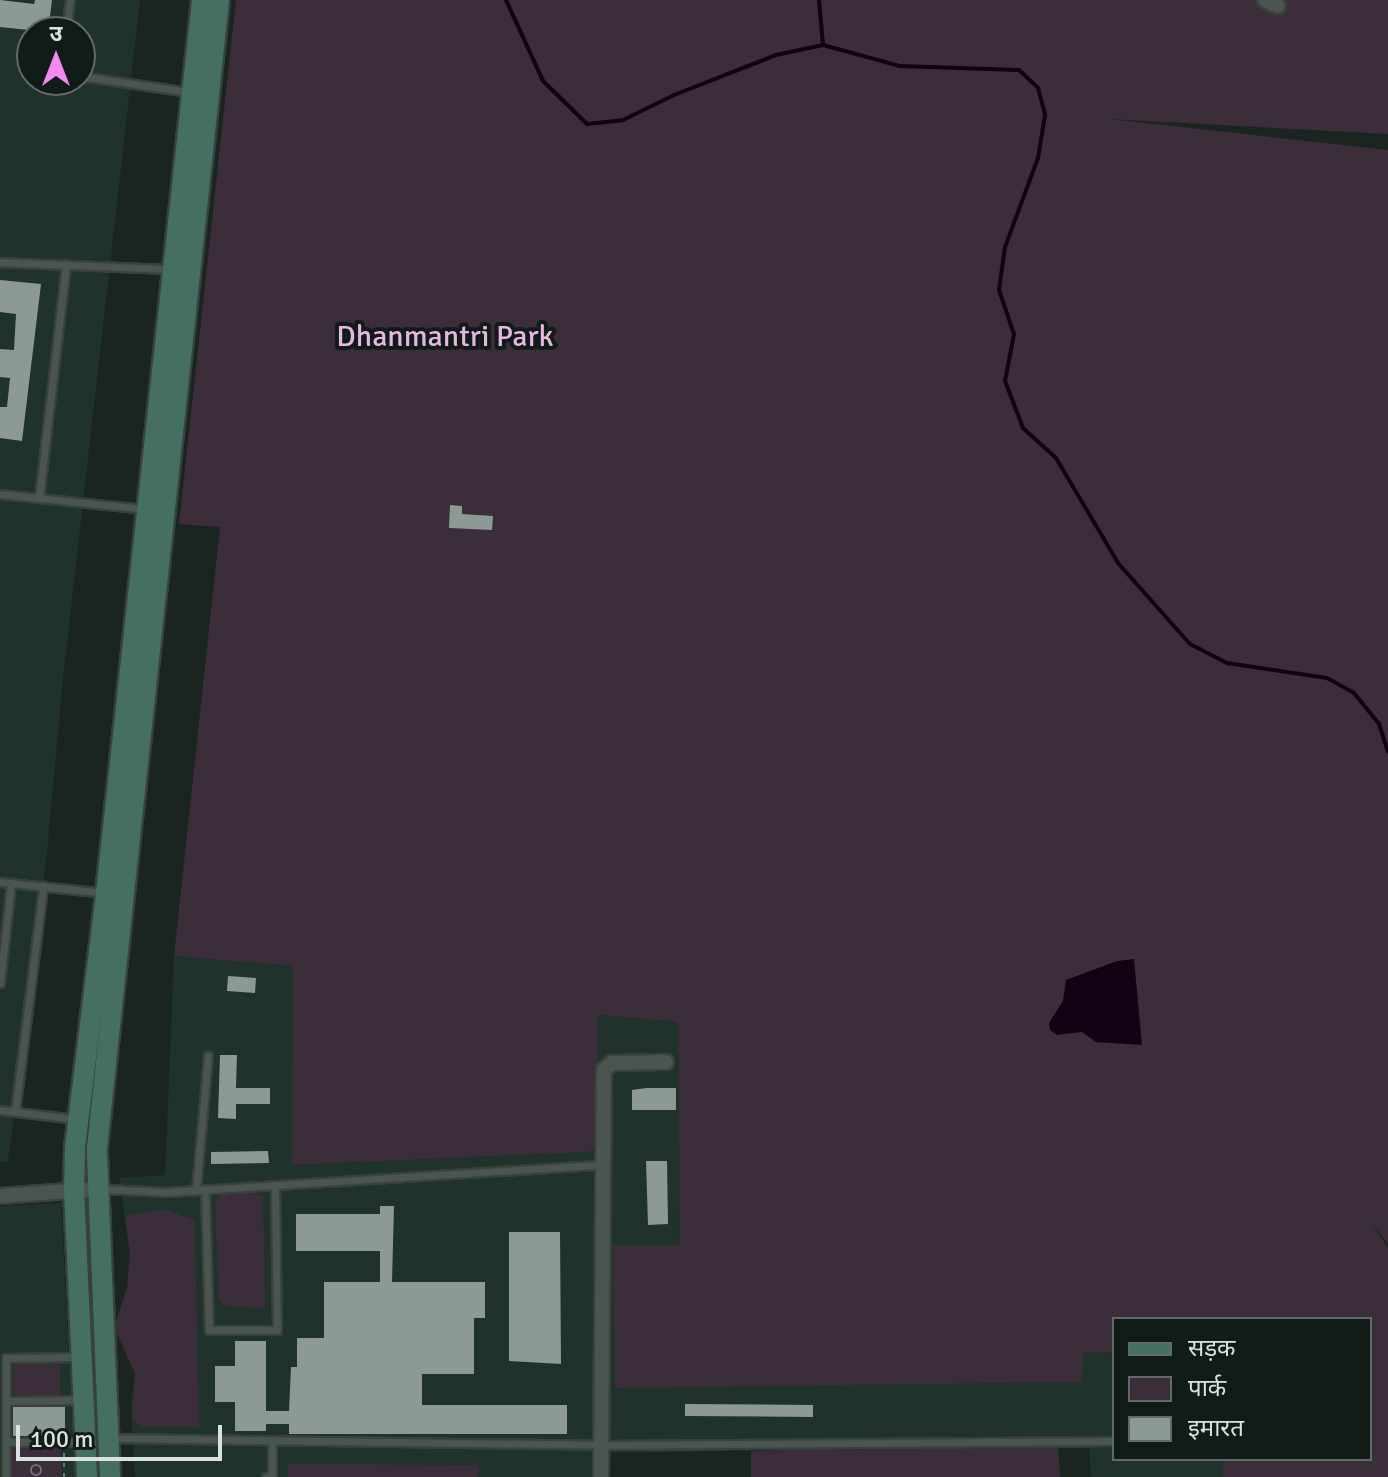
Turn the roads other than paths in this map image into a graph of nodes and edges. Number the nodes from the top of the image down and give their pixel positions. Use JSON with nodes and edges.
{"nodes":[{"id":1,"x":202,"y":0,"type":"edge"},
{"id":2,"x":219,"y":0,"type":"edge"},
{"id":3,"x":96,"y":78,"type":"edge"},
{"id":4,"x":200,"y":93,"type":"junction"},
{"id":5,"x":0,"y":262,"type":"edge"},
{"id":6,"x":66,"y":265,"type":"junction"},
{"id":7,"x":173,"y":269,"type":"junction"},
{"id":8,"x":172,"y":356,"type":"junction"},
{"id":9,"x":0,"y":494,"type":"edge"},
{"id":10,"x":39,"y":498,"type":"junction"},
{"id":11,"x":147,"y":509,"type":"junction"},
{"id":12,"x":150,"y":564,"type":"junction"},
{"id":13,"x":0,"y":882,"type":"edge"},
{"id":14,"x":11,"y":883,"type":"junction"},
{"id":15,"x":43,"y":886,"type":"junction"},
{"id":16,"x":106,"y":893,"type":"junction"},
{"id":17,"x":0,"y":983,"type":"edge"},
{"id":18,"x":208,"y":1056,"type":"dead end"},
{"id":19,"x":666,"y":1062,"type":"dead end"},
{"id":20,"x":0,"y":1110,"type":"edge"},
{"id":21,"x":15,"y":1112,"type":"junction"},
{"id":22,"x":78,"y":1119,"type":"junction"},
{"id":23,"x":601,"y":1165,"type":"junction"},
{"id":24,"x":275,"y":1185,"type":"junction"},
{"id":25,"x":97,"y":1189,"type":"junction"},
{"id":26,"x":205,"y":1189,"type":"junction"},
{"id":27,"x":196,"y":1190,"type":"junction"},
{"id":28,"x":74,"y":1192,"type":"junction"},
{"id":29,"x":0,"y":1196,"type":"edge"},
{"id":30,"x":82,"y":1357,"type":"junction"},
{"id":31,"x":84,"y":1400,"type":"junction"},
{"id":32,"x":6,"y":1401,"type":"junction"},
{"id":33,"x":109,"y":1431,"type":"junction"},
{"id":34,"x":86,"y":1434,"type":"junction"},
{"id":35,"x":1112,"y":1441,"type":"edge"},
{"id":36,"x":6,"y":1442,"type":"junction"},
{"id":37,"x":272,"y":1442,"type":"junction"},
{"id":38,"x":601,"y":1445,"type":"junction"},
{"id":39,"x":6,"y":1477,"type":"edge"},
{"id":40,"x":87,"y":1477,"type":"edge"},
{"id":41,"x":110,"y":1477,"type":"edge"},
{"id":42,"x":266,"y":1477,"type":"edge"},
{"id":43,"x":601,"y":1477,"type":"edge"}],
"edges":[{"from":1,"to":4,"type":"main road"},
{"from":2,"to":4,"type":"main road"},
{"from":3,"to":4,"type":"lane"},
{"from":4,"to":7,"type":"main road"},
{"from":4,"to":8,"type":"main road"},
{"from":5,"to":6,"type":"lane"},
{"from":6,"to":7,"type":"lane"},
{"from":6,"to":10,"type":"lane"},
{"from":7,"to":8,"type":"main road"},
{"from":8,"to":11,"type":"main road"},
{"from":8,"to":12,"type":"main road"},
{"from":9,"to":10,"type":"lane"},
{"from":10,"to":11,"type":"lane"},
{"from":11,"to":12,"type":"main road"},
{"from":12,"to":16,"type":"main road"},
{"from":12,"to":25,"type":"main road"},
{"from":13,"to":14,"type":"lane"},
{"from":14,"to":15,"type":"lane"},
{"from":14,"to":17,"type":"lane"},
{"from":15,"to":16,"type":"lane"},
{"from":15,"to":21,"type":"lane"},
{"from":16,"to":22,"type":"main road"},
{"from":18,"to":27,"type":"lane"},
{"from":19,"to":23,"type":"street"},
{"from":20,"to":21,"type":"lane"},
{"from":21,"to":22,"type":"lane"},
{"from":22,"to":28,"type":"main road"},
{"from":23,"to":24,"type":"lane"},
{"from":23,"to":38,"type":"street"},
{"from":24,"to":26,"type":"lane"},
{"from":24,"to":26,"type":"lane"},
{"from":25,"to":27,"type":"lane"},
{"from":25,"to":28,"type":"street"},
{"from":25,"to":33,"type":"main road"},
{"from":26,"to":27,"type":"lane"},
{"from":28,"to":29,"type":"street"},
{"from":28,"to":30,"type":"main road"},
{"from":30,"to":31,"type":"main road"},
{"from":30,"to":32,"type":"lane"},
{"from":31,"to":32,"type":"lane"},
{"from":31,"to":34,"type":"main road"},
{"from":32,"to":36,"type":"lane"},
{"from":33,"to":34,"type":"main road"},
{"from":33,"to":37,"type":"lane"},
{"from":33,"to":41,"type":"main road"},
{"from":34,"to":36,"type":"lane"},
{"from":34,"to":40,"type":"main road"},
{"from":35,"to":38,"type":"lane"},
{"from":36,"to":39,"type":"lane"},
{"from":37,"to":38,"type":"lane"},
{"from":37,"to":42,"type":"lane"},
{"from":38,"to":43,"type":"street"}]}
